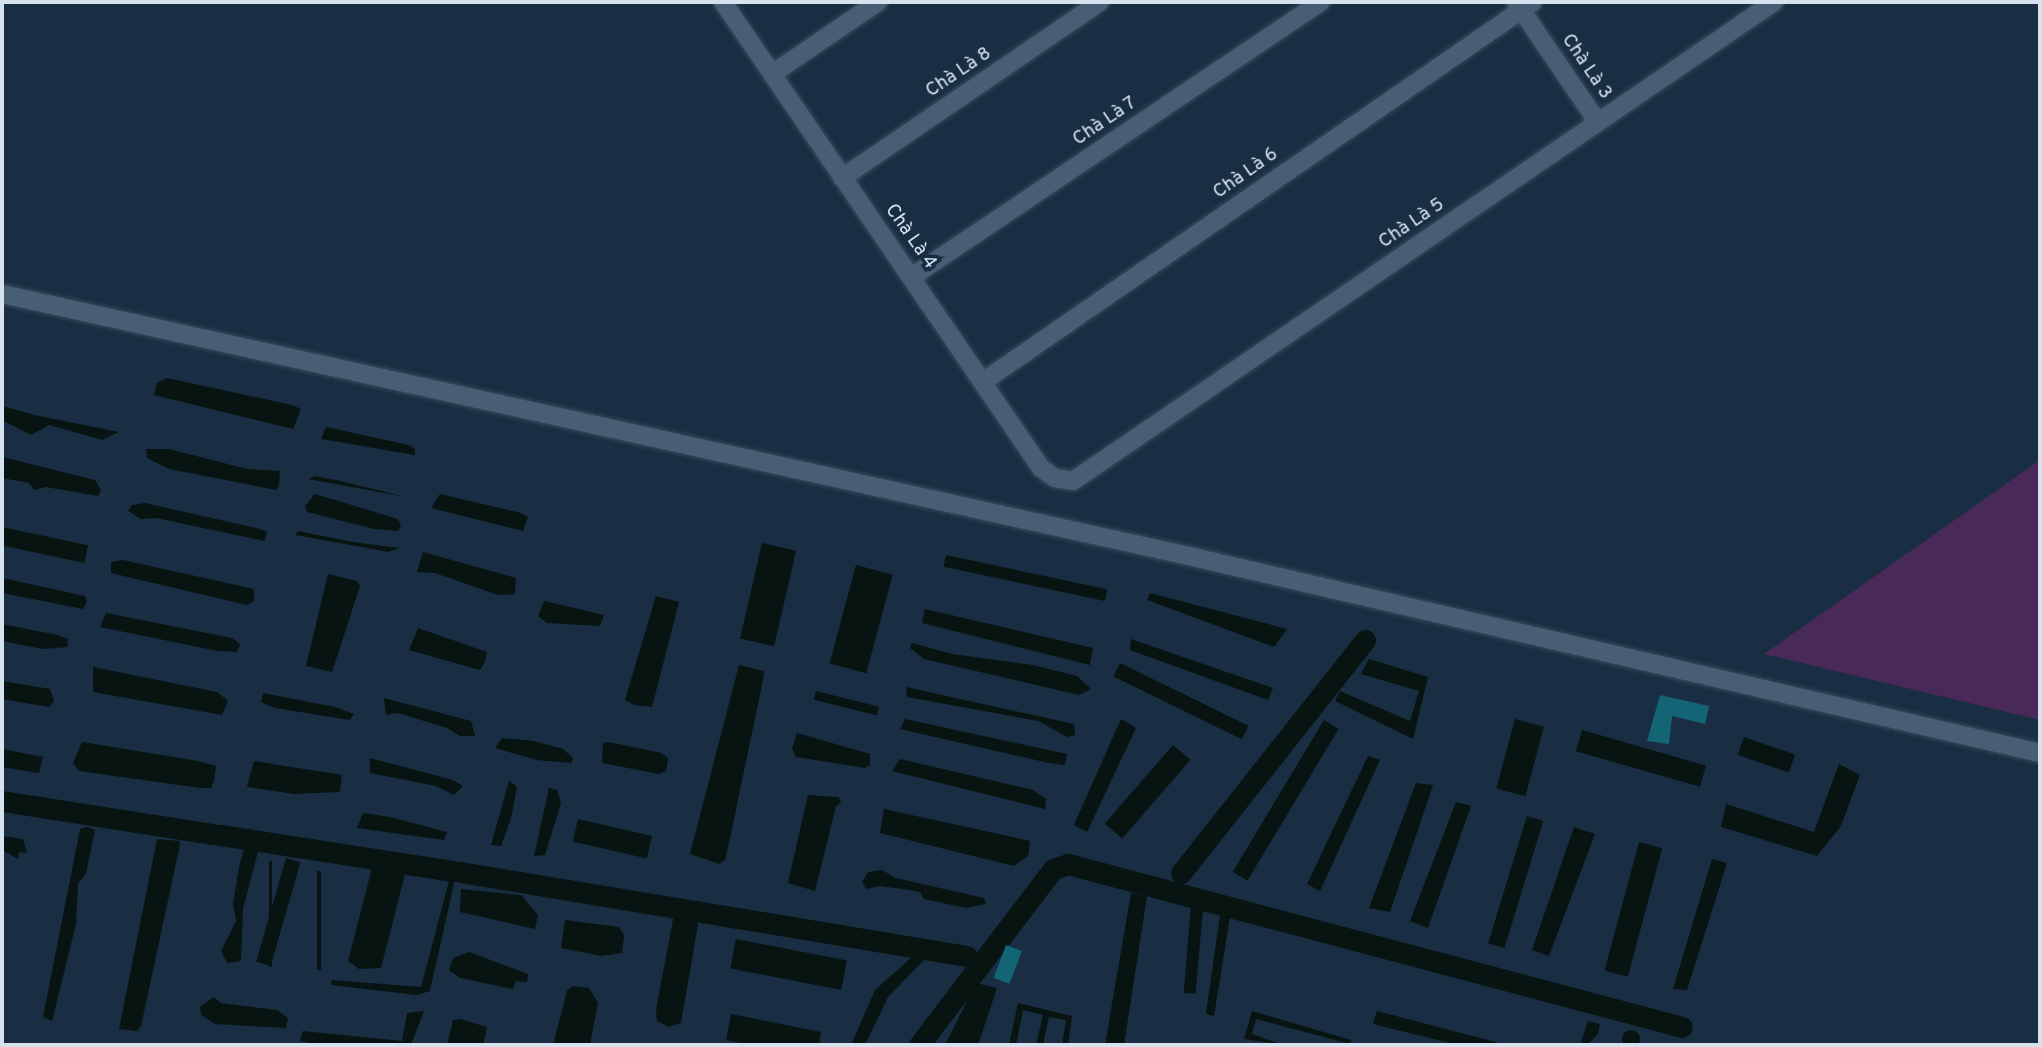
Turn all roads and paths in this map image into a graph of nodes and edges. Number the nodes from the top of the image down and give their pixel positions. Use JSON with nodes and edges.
{"nodes":[{"id":1,"x":723,"y":2,"type":"edge"},
{"id":2,"x":878,"y":2,"type":"edge"},
{"id":3,"x":1100,"y":2,"type":"edge"},
{"id":4,"x":1320,"y":2,"type":"edge"},
{"id":5,"x":1774,"y":2,"type":"edge"},
{"id":6,"x":1524,"y":4,"type":"edge"},
{"id":7,"x":772,"y":74,"type":"junction"},
{"id":8,"x":1597,"y":121,"type":"junction"},
{"id":9,"x":842,"y":178,"type":"junction"},
{"id":10,"x":913,"y":276,"type":"junction"},
{"id":11,"x":2,"y":294,"type":"edge"},
{"id":12,"x":984,"y":381,"type":"junction"},
{"id":13,"x":1073,"y":481,"type":"joint"},
{"id":14,"x":2040,"y":753,"type":"edge"}],
"edges":[{"from":1,"to":7,"type":"street","name":"Chà Là 4"},
{"from":2,"to":7,"type":"street"},
{"from":3,"to":9,"type":"street","name":"Chà Là 8"},
{"from":4,"to":10,"type":"street","name":"Chà Là 7"},
{"from":5,"to":8,"type":"street","name":"Chà Là 5"},
{"from":6,"to":8,"type":"street","name":"Chà Là 3"},
{"from":6,"to":12,"type":"street","name":"Chà Là 6"},
{"from":7,"to":9,"type":"street","name":"Chà Là 4"},
{"from":8,"to":13,"type":"street","name":"Chà Là 5"},
{"from":9,"to":10,"type":"street","name":"Chà Là 4"},
{"from":10,"to":12,"type":"street","name":"Chà Là 4"},
{"from":11,"to":14,"type":"street"},
{"from":12,"to":13,"type":"street","name":"Chà Là 4"}]}
